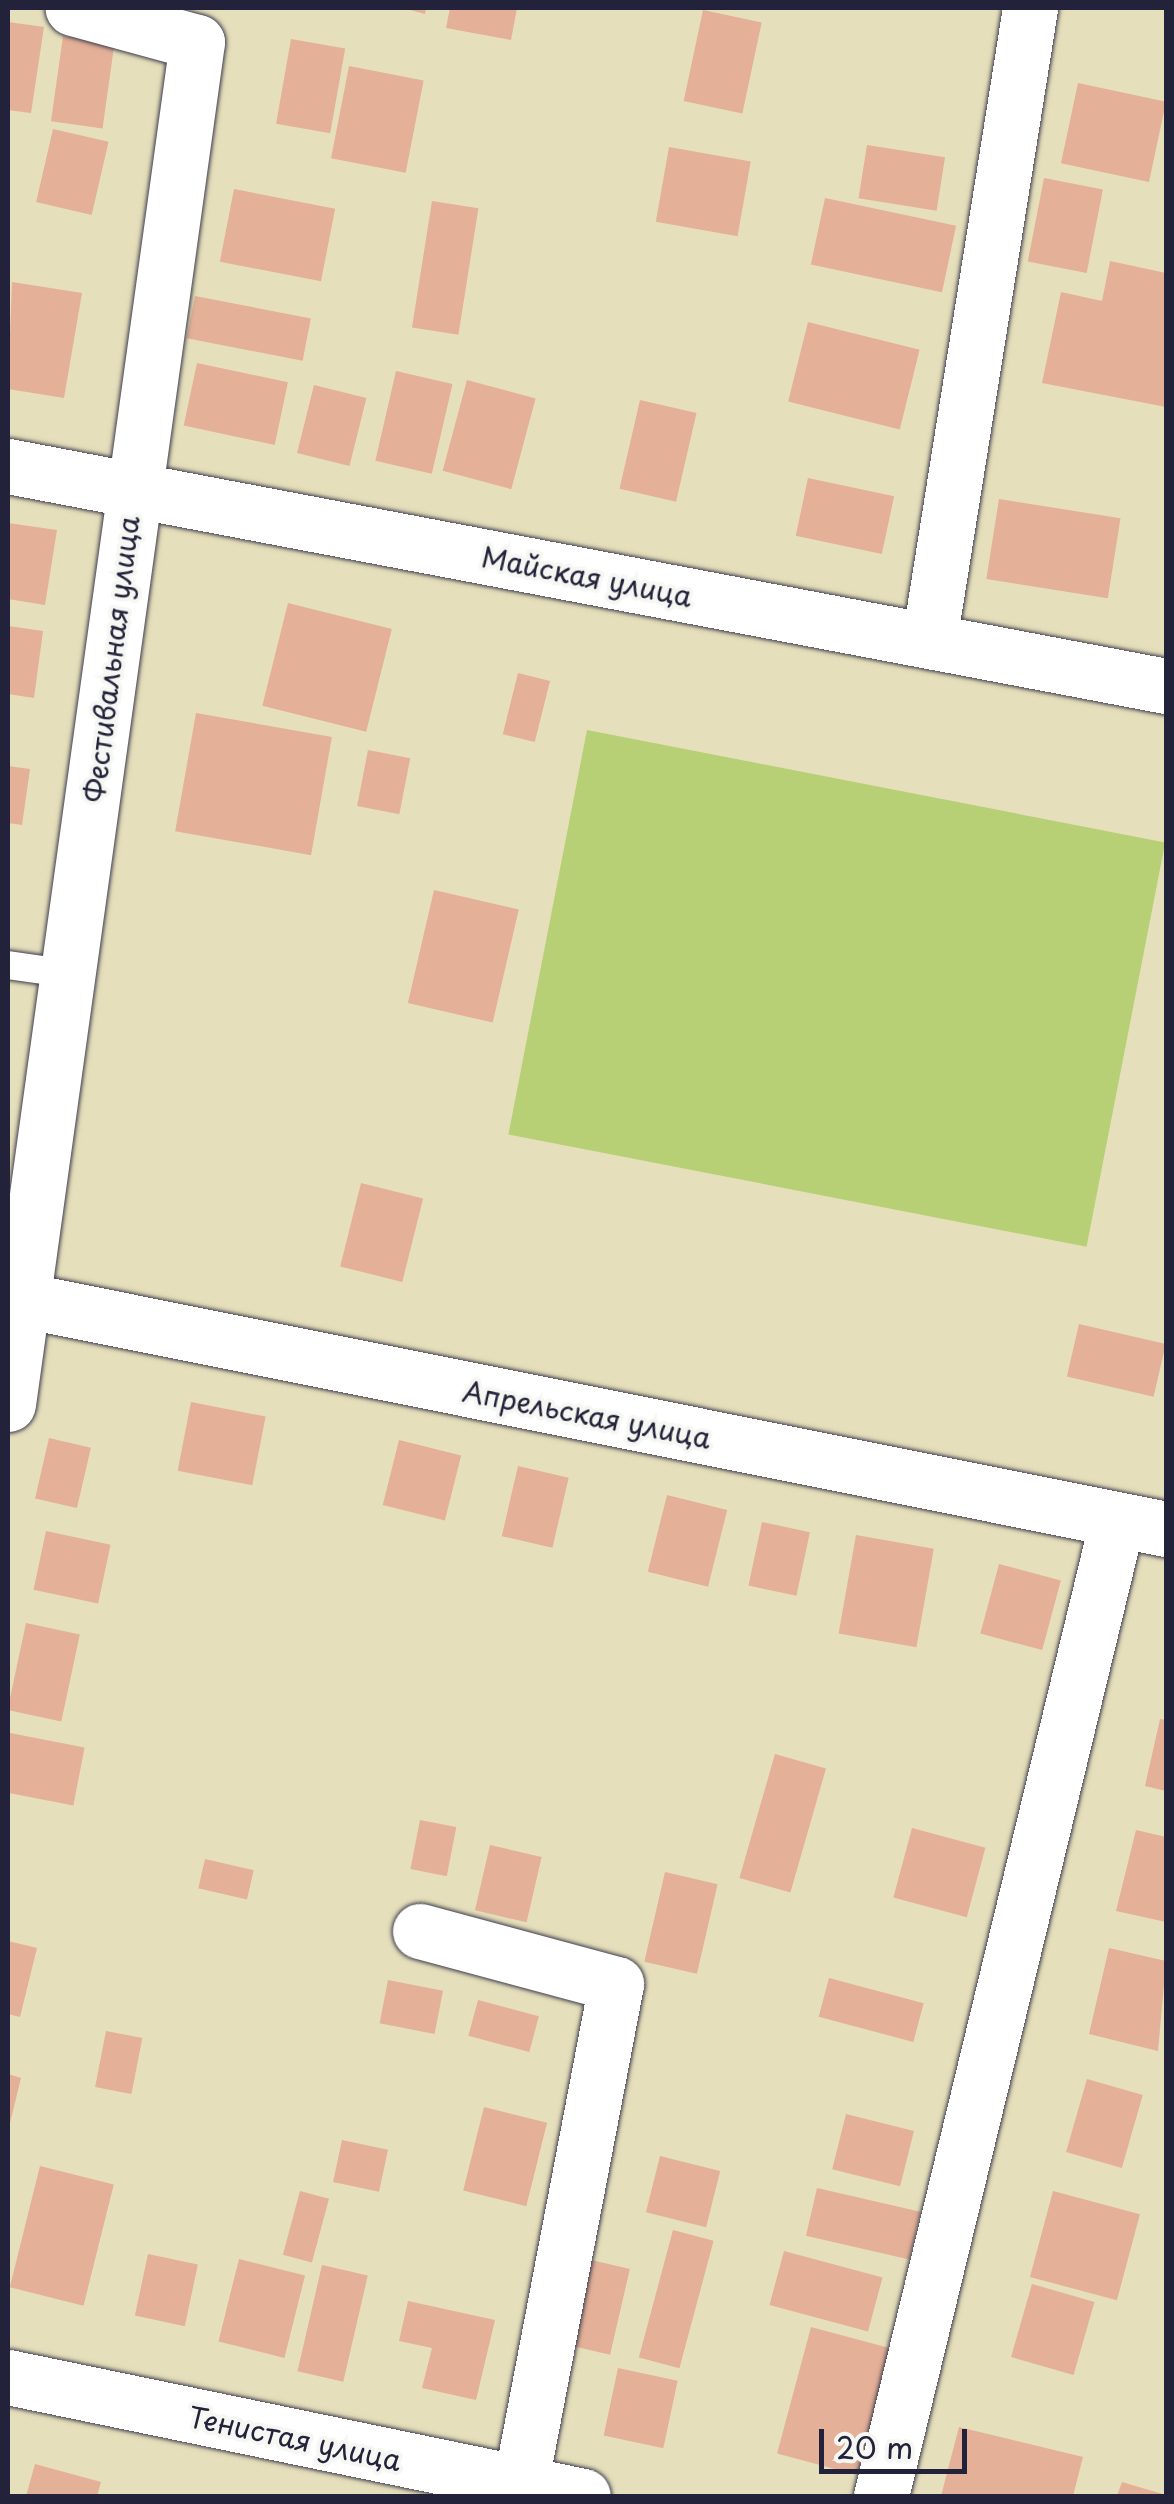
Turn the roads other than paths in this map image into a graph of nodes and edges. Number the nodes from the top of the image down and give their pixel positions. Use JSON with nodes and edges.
{"nodes":[{"id":1,"x":72,"y":8,"type":"edge"},
{"id":2,"x":1030,"y":8,"type":"edge"},
{"id":3,"x":8,"y":466,"type":"edge"},
{"id":4,"x":133,"y":490,"type":"junction"},
{"id":5,"x":929,"y":640,"type":"junction"},
{"id":6,"x":1166,"y":686,"type":"edge"},
{"id":7,"x":8,"y":965,"type":"edge"},
{"id":8,"x":71,"y":974,"type":"junction"},
{"id":9,"x":18,"y":1299,"type":"edge"},
{"id":10,"x":8,"y":1404,"type":"edge"},
{"id":11,"x":1142,"y":1525,"type":"edge"},
{"id":12,"x":420,"y":1931,"type":"dead end"},
{"id":13,"x":8,"y":2378,"type":"edge"},
{"id":14,"x":520,"y":2486,"type":"junction"},
{"id":15,"x":583,"y":2496,"type":"edge"},
{"id":16,"x":881,"y":2496,"type":"edge"}],
"edges":[{"from":1,"to":4,"type":"street","name":"Фестивальная улица"},
{"from":2,"to":5,"type":"street"},
{"from":3,"to":4,"type":"street","name":"Майская улица"},
{"from":4,"to":5,"type":"street","name":"Майская улица"},
{"from":4,"to":8,"type":"street","name":"Фестивальная улица"},
{"from":5,"to":6,"type":"street","name":"Майская улица"},
{"from":7,"to":8,"type":"lane"},
{"from":8,"to":9,"type":"street","name":"Фестивальная улица"},
{"from":9,"to":10,"type":"street","name":"Фестивальная улица"},
{"from":9,"to":11,"type":"street","name":"Апрельская улица"},
{"from":11,"to":16,"type":"street"},
{"from":12,"to":14,"type":"street"},
{"from":13,"to":14,"type":"street","name":"Тенистая улица"},
{"from":14,"to":15,"type":"street","name":"Тенистая улица"}]}
